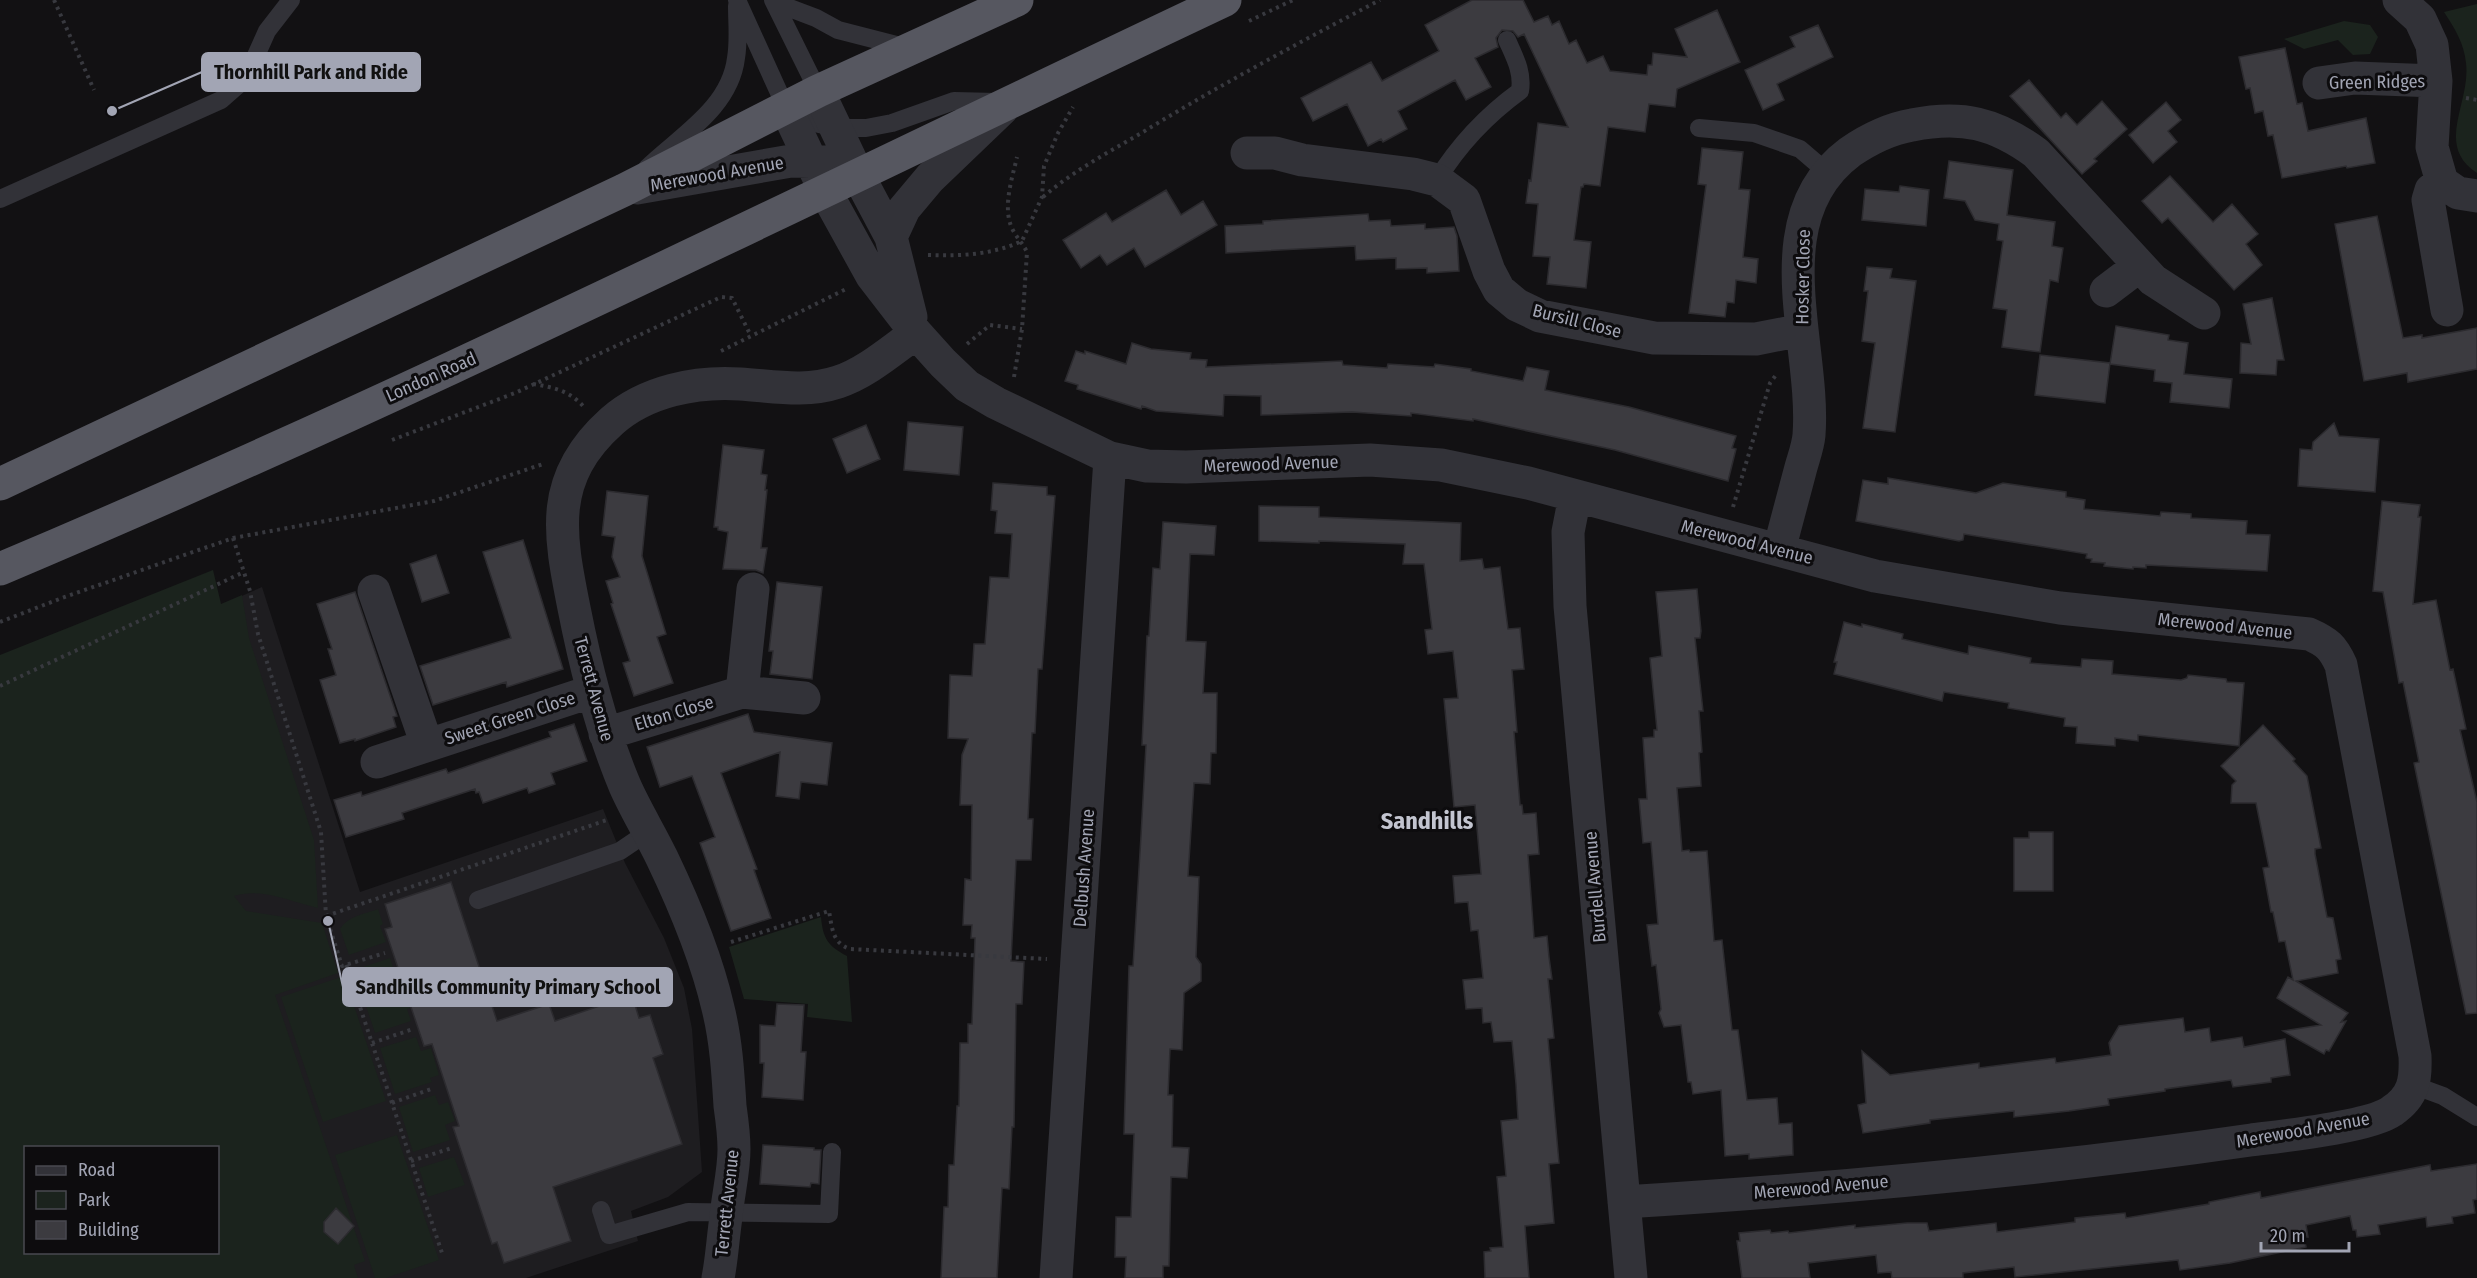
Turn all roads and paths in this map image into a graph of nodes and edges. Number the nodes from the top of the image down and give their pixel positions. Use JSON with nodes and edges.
{"nodes":[{"id":1,"x":54,"y":0,"type":"edge"},
{"id":2,"x":291,"y":0,"type":"edge"},
{"id":3,"x":737,"y":0,"type":"edge"},
{"id":4,"x":1017,"y":0,"type":"edge"},
{"id":5,"x":1293,"y":0,"type":"edge"},
{"id":6,"x":1380,"y":0,"type":"edge"},
{"id":7,"x":2399,"y":0,"type":"edge"},
{"id":8,"x":773,"y":1,"type":"edge"},
{"id":9,"x":1232,"y":13,"type":"edge"},
{"id":10,"x":1507,"y":40,"type":"dead end"},
{"id":11,"x":910,"y":48,"type":"junction"},
{"id":12,"x":2436,"y":81,"type":"junction"},
{"id":13,"x":2319,"y":83,"type":"dead end"},
{"id":14,"x":94,"y":90,"type":"dead end"},
{"id":15,"x":818,"y":91,"type":"junction"},
{"id":16,"x":1083,"y":101,"type":"dead end"},
{"id":17,"x":1008,"y":102,"type":"junction"},
{"id":18,"x":1073,"y":106,"type":"junction"},
{"id":19,"x":786,"y":108,"type":"junction"},
{"id":20,"x":1064,"y":111,"type":"dead end"},
{"id":21,"x":836,"y":128,"type":"junction"},
{"id":22,"x":1699,"y":128,"type":"dead end"},
{"id":23,"x":1247,"y":153,"type":"dead end"},
{"id":24,"x":1017,"y":157,"type":"dead end"},
{"id":25,"x":811,"y":161,"type":"junction"},
{"id":26,"x":1828,"y":173,"type":"junction"},
{"id":27,"x":858,"y":175,"type":"junction"},
{"id":28,"x":1437,"y":180,"type":"junction"},
{"id":29,"x":2442,"y":182,"type":"junction"},
{"id":30,"x":624,"y":190,"type":"junction"},
{"id":31,"x":825,"y":191,"type":"junction"},
{"id":32,"x":2477,"y":196,"type":"edge"},
{"id":33,"x":1042,"y":197,"type":"junction"},
{"id":34,"x":0,"y":199,"type":"edge"},
{"id":35,"x":891,"y":237,"type":"junction"},
{"id":36,"x":1022,"y":241,"type":"junction"},
{"id":37,"x":922,"y":255,"type":"dead end"},
{"id":38,"x":2139,"y":266,"type":"junction"},
{"id":39,"x":2106,"y":291,"type":"dead end"},
{"id":40,"x":834,"y":295,"type":"dead end"},
{"id":41,"x":2447,"y":310,"type":"dead end"},
{"id":42,"x":2204,"y":313,"type":"dead end"},
{"id":43,"x":1022,"y":329,"type":"junction"},
{"id":44,"x":916,"y":333,"type":"junction"},
{"id":45,"x":752,"y":336,"type":"junction"},
{"id":46,"x":1802,"y":336,"type":"junction"},
{"id":47,"x":962,"y":348,"type":"dead end"},
{"id":48,"x":713,"y":355,"type":"dead end"},
{"id":49,"x":533,"y":384,"type":"junction"},
{"id":50,"x":1008,"y":410,"type":"junction"},
{"id":51,"x":587,"y":411,"type":"dead end"},
{"id":52,"x":392,"y":440,"type":"dead end"},
{"id":53,"x":581,"y":454,"type":"junction"},
{"id":54,"x":1110,"y":458,"type":"junction"},
{"id":55,"x":0,"y":484,"type":"edge"},
{"id":56,"x":1575,"y":496,"type":"junction"},
{"id":57,"x":1725,"y":536,"type":"junction"},
{"id":58,"x":234,"y":538,"type":"junction"},
{"id":59,"x":1779,"y":550,"type":"junction"},
{"id":60,"x":0,"y":569,"type":"edge"},
{"id":61,"x":244,"y":572,"type":"junction"},
{"id":62,"x":753,"y":589,"type":"dead end"},
{"id":63,"x":374,"y":591,"type":"dead end"},
{"id":64,"x":0,"y":622,"type":"edge"},
{"id":65,"x":0,"y":686,"type":"edge"},
{"id":66,"x":593,"y":691,"type":"junction"},
{"id":67,"x":742,"y":692,"type":"junction"},
{"id":68,"x":804,"y":698,"type":"dead end"},
{"id":69,"x":605,"y":734,"type":"junction"},
{"id":70,"x":427,"y":745,"type":"junction"},
{"id":71,"x":377,"y":762,"type":"dead end"},
{"id":72,"x":642,"y":821,"type":"junction"},
{"id":73,"x":478,"y":900,"type":"dead end"},
{"id":74,"x":326,"y":916,"type":"junction"},
{"id":75,"x":702,"y":952,"type":"junction"},
{"id":76,"x":385,"y":953,"type":"dead end"},
{"id":77,"x":1078,"y":960,"type":"junction"},
{"id":78,"x":346,"y":965,"type":"junction"},
{"id":79,"x":413,"y":1029,"type":"dead end"},
{"id":80,"x":372,"y":1043,"type":"junction"},
{"id":81,"x":2413,"y":1085,"type":"junction"},
{"id":82,"x":434,"y":1088,"type":"dead end"},
{"id":83,"x":392,"y":1103,"type":"junction"},
{"id":84,"x":2477,"y":1117,"type":"edge"},
{"id":85,"x":452,"y":1148,"type":"dead end"},
{"id":86,"x":832,"y":1152,"type":"dead end"},
{"id":87,"x":411,"y":1161,"type":"junction"},
{"id":88,"x":1624,"y":1202,"type":"junction"},
{"id":89,"x":602,"y":1210,"type":"dead end"},
{"id":90,"x":726,"y":1213,"type":"junction"},
{"id":91,"x":443,"y":1256,"type":"dead end"},
{"id":92,"x":718,"y":1278,"type":"edge"},
{"id":93,"x":1056,"y":1278,"type":"edge"},
{"id":94,"x":1631,"y":1278,"type":"edge"}],
"edges":[{"from":1,"to":14,"type":"path"},
{"from":2,"to":34,"type":"lane"},
{"from":3,"to":19,"type":"lane"},
{"from":3,"to":30,"type":"lane"},
{"from":4,"to":11,"type":"highway"},
{"from":5,"to":9,"type":"path"},
{"from":6,"to":33,"type":"path"},
{"from":7,"to":12,"type":"street","name":"Green Ridges"},
{"from":8,"to":11,"type":"lane"},
{"from":8,"to":15,"type":"lane"},
{"from":9,"to":17,"type":"highway","name":"London Road"},
{"from":10,"to":28,"type":"lane"},
{"from":11,"to":15,"type":"highway"},
{"from":12,"to":13,"type":"street","name":"Green Ridges"},
{"from":12,"to":29,"type":"street","name":"Green Ridges"},
{"from":15,"to":19,"type":"highway"},
{"from":15,"to":21,"type":"street","name":"Merewood Avenue"},
{"from":16,"to":18,"type":"path"},
{"from":17,"to":21,"type":"lane"},
{"from":17,"to":27,"type":"highway","name":"London Road"},
{"from":17,"to":35,"type":"street"},
{"from":18,"to":20,"type":"path"},
{"from":18,"to":33,"type":"path"},
{"from":19,"to":21,"type":"lane"},
{"from":19,"to":25,"type":"street","name":"Merewood Avenue"},
{"from":19,"to":30,"type":"highway"},
{"from":21,"to":27,"type":"street","name":"Merewood Avenue"},
{"from":22,"to":26,"type":"lane"},
{"from":23,"to":28,"type":"street","name":"Bursill Close"},
{"from":24,"to":36,"type":"path"},
{"from":25,"to":27,"type":"street","name":"Merewood Avenue"},
{"from":25,"to":30,"type":"street","name":"Merewood Avenue"},
{"from":25,"to":31,"type":"street","name":"Merewood Avenue"},
{"from":26,"to":38,"type":"street","name":"Hosker Close"},
{"from":26,"to":46,"type":"street","name":"Hosker Close"},
{"from":27,"to":31,"type":"highway","name":"London Road"},
{"from":27,"to":35,"type":"street","name":"Merewood Avenue"},
{"from":28,"to":46,"type":"street","name":"Bursill Close"},
{"from":29,"to":32,"type":"street"},
{"from":29,"to":41,"type":"street"},
{"from":30,"to":55,"type":"highway"},
{"from":31,"to":44,"type":"street","name":"Merewood Avenue"},
{"from":31,"to":60,"type":"highway","name":"London Road"},
{"from":33,"to":36,"type":"path"},
{"from":35,"to":44,"type":"street","name":"Merewood Avenue"},
{"from":36,"to":37,"type":"path"},
{"from":36,"to":43,"type":"path"},
{"from":38,"to":39,"type":"street"},
{"from":38,"to":42,"type":"street","name":"Hosker Close"},
{"from":40,"to":45,"type":"path"},
{"from":43,"to":47,"type":"path"},
{"from":43,"to":50,"type":"path"},
{"from":44,"to":50,"type":"street","name":"Merewood Avenue"},
{"from":44,"to":53,"type":"street","name":"Terrett Avenue"},
{"from":45,"to":48,"type":"path"},
{"from":45,"to":49,"type":"path"},
{"from":46,"to":57,"type":"path"},
{"from":46,"to":59,"type":"street","name":"Hosker Close"},
{"from":49,"to":51,"type":"path"},
{"from":49,"to":52,"type":"path"},
{"from":50,"to":54,"type":"street","name":"Merewood Avenue"},
{"from":53,"to":58,"type":"path"},
{"from":53,"to":66,"type":"street","name":"Terrett Avenue"},
{"from":54,"to":56,"type":"street","name":"Merewood Avenue"},
{"from":54,"to":77,"type":"street","name":"Delbush Avenue"},
{"from":56,"to":57,"type":"street","name":"Merewood Avenue"},
{"from":56,"to":88,"type":"street","name":"Burdell Avenue"},
{"from":57,"to":59,"type":"street","name":"Merewood Avenue"},
{"from":58,"to":61,"type":"path"},
{"from":58,"to":64,"type":"path"},
{"from":59,"to":81,"type":"street","name":"Merewood Avenue"},
{"from":61,"to":65,"type":"path"},
{"from":61,"to":74,"type":"path"},
{"from":62,"to":67,"type":"street"},
{"from":63,"to":70,"type":"street","name":"Sweet Green Close"},
{"from":66,"to":69,"type":"street","name":"Terrett Avenue"},
{"from":66,"to":70,"type":"street","name":"Sweet Green Close"},
{"from":67,"to":68,"type":"street","name":"Elton Close"},
{"from":67,"to":69,"type":"street","name":"Elton Close"},
{"from":69,"to":72,"type":"street","name":"Terrett Avenue"},
{"from":70,"to":71,"type":"street","name":"Sweet Green Close"},
{"from":72,"to":73,"type":"lane"},
{"from":72,"to":74,"type":"path"},
{"from":72,"to":75,"type":"street","name":"Terrett Avenue"},
{"from":74,"to":78,"type":"path"},
{"from":75,"to":77,"type":"path"},
{"from":75,"to":90,"type":"street","name":"Terrett Avenue"},
{"from":76,"to":78,"type":"path"},
{"from":77,"to":93,"type":"street","name":"Delbush Avenue"},
{"from":78,"to":80,"type":"path"},
{"from":79,"to":80,"type":"path"},
{"from":80,"to":83,"type":"path"},
{"from":81,"to":84,"type":"lane"},
{"from":81,"to":88,"type":"street","name":"Merewood Avenue"},
{"from":82,"to":83,"type":"path"},
{"from":83,"to":87,"type":"path"},
{"from":85,"to":87,"type":"path"},
{"from":86,"to":90,"type":"lane"},
{"from":87,"to":91,"type":"path"},
{"from":88,"to":94,"type":"street","name":"Burdell Avenue"},
{"from":89,"to":90,"type":"lane"},
{"from":90,"to":92,"type":"street","name":"Terrett Avenue"}]}
